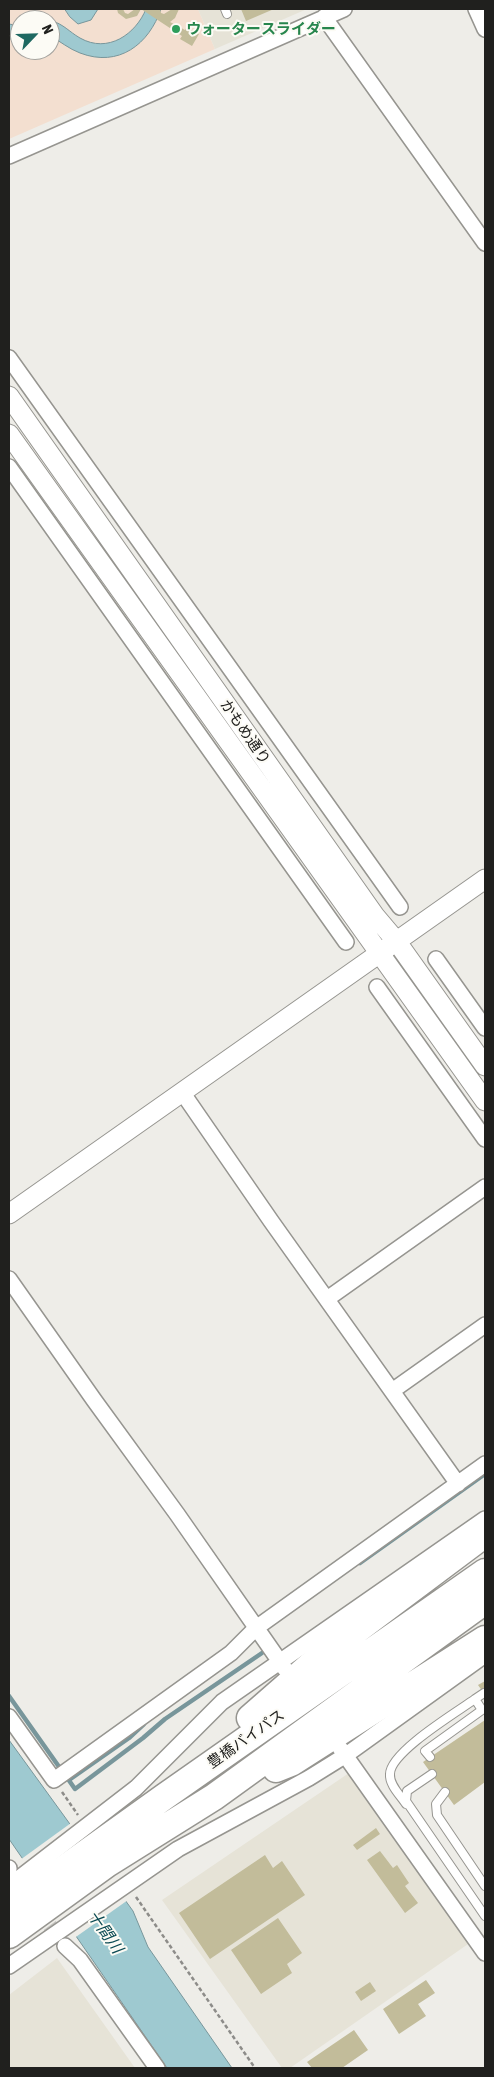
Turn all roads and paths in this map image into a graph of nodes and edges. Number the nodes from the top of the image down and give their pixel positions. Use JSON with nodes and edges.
{"nodes":[{"id":1,"x":344,"y":9,"type":"edge"},
{"id":2,"x":476,"y":9,"type":"edge"},
{"id":3,"x":324,"y":17,"type":"junction"},
{"id":4,"x":485,"y":29,"type":"edge"},
{"id":5,"x":9,"y":156,"type":"edge"},
{"id":6,"x":485,"y":244,"type":"edge"},
{"id":7,"x":9,"y":358,"type":"edge"},
{"id":8,"x":9,"y":396,"type":"edge"},
{"id":9,"x":9,"y":434,"type":"edge"},
{"id":10,"x":9,"y":467,"type":"edge"},
{"id":11,"x":121,"y":517,"type":"junction"},
{"id":12,"x":102,"y":530,"type":"junction"},
{"id":13,"x":86,"y":542,"type":"junction"},
{"id":14,"x":70,"y":553,"type":"junction"},
{"id":15,"x":485,"y":879,"type":"edge"},
{"id":16,"x":400,"y":908,"type":"dead end"},
{"id":17,"x":346,"y":942,"type":"dead end"},
{"id":18,"x":397,"y":942,"type":"junction"},
{"id":19,"x":380,"y":954,"type":"junction"},
{"id":20,"x":436,"y":959,"type":"dead end"},
{"id":21,"x":377,"y":987,"type":"dead end"},
{"id":22,"x":485,"y":1028,"type":"edge"},
{"id":23,"x":485,"y":1066,"type":"edge"},
{"id":24,"x":182,"y":1092,"type":"junction"},
{"id":25,"x":485,"y":1101,"type":"edge"},
{"id":26,"x":480,"y":1121,"type":"edge"},
{"id":27,"x":485,"y":1139,"type":"edge"},
{"id":28,"x":485,"y":1187,"type":"edge"},
{"id":29,"x":9,"y":1214,"type":"edge"},
{"id":30,"x":9,"y":1279,"type":"edge"},
{"id":31,"x":327,"y":1299,"type":"junction"},
{"id":32,"x":485,"y":1325,"type":"edge"},
{"id":33,"x":392,"y":1391,"type":"junction"},
{"id":34,"x":485,"y":1464,"type":"edge"},
{"id":35,"x":458,"y":1484,"type":"junction"},
{"id":36,"x":485,"y":1518,"type":"edge"},
{"id":37,"x":485,"y":1534,"type":"edge"},
{"id":38,"x":485,"y":1572,"type":"edge"},
{"id":39,"x":485,"y":1601,"type":"edge"},
{"id":40,"x":256,"y":1628,"type":"junction"},
{"id":41,"x":485,"y":1639,"type":"edge"},
{"id":42,"x":485,"y":1655,"type":"edge"},
{"id":43,"x":283,"y":1666,"type":"junction"},
{"id":44,"x":484,"y":1693,"type":"dead end"},
{"id":45,"x":475,"y":1699,"type":"junction"},
{"id":46,"x":9,"y":1717,"type":"edge"},
{"id":47,"x":337,"y":1743,"type":"dead end"},
{"id":48,"x":346,"y":1755,"type":"junction"},
{"id":49,"x":430,"y":1758,"type":"dead end"},
{"id":50,"x":432,"y":1774,"type":"dead end"},
{"id":51,"x":54,"y":1780,"type":"junction"},
{"id":52,"x":445,"y":1792,"type":"dead end"},
{"id":53,"x":214,"y":1797,"type":"junction"},
{"id":54,"x":409,"y":1808,"type":"junction"},
{"id":55,"x":78,"y":1815,"type":"dead end"},
{"id":56,"x":94,"y":1846,"type":"junction"},
{"id":57,"x":21,"y":1884,"type":"edge"},
{"id":58,"x":485,"y":1886,"type":"edge"},
{"id":59,"x":136,"y":1897,"type":"dead end"},
{"id":60,"x":9,"y":1908,"type":"edge"},
{"id":61,"x":485,"y":1916,"type":"edge"},
{"id":62,"x":9,"y":1935,"type":"edge"},
{"id":63,"x":65,"y":1946,"type":"tunnel mouth"},
{"id":64,"x":485,"y":1953,"type":"edge"},
{"id":65,"x":9,"y":1966,"type":"edge"},
{"id":66,"x":157,"y":2068,"type":"edge"},
{"id":67,"x":255,"y":2068,"type":"edge"}],
"edges":[{"from":1,"to":3,"type":"street"},
{"from":2,"to":4,"type":"street"},
{"from":3,"to":5,"type":"street"},
{"from":3,"to":6,"type":"street"},
{"from":7,"to":11,"type":"street"},
{"from":8,"to":12,"type":"street","name":"かもめ通り"},
{"from":9,"to":13,"type":"street","name":"かもめ通り"},
{"from":10,"to":14,"type":"street"},
{"from":11,"to":12,"type":"street"},
{"from":11,"to":16,"type":"street"},
{"from":12,"to":13,"type":"street"},
{"from":12,"to":18,"type":"street","name":"かもめ通り"},
{"from":13,"to":14,"type":"street"},
{"from":13,"to":19,"type":"street","name":"かもめ通り"},
{"from":14,"to":17,"type":"street"},
{"from":15,"to":18,"type":"street"},
{"from":18,"to":19,"type":"street"},
{"from":18,"to":23,"type":"street","name":"かもめ通り"},
{"from":19,"to":24,"type":"street"},
{"from":19,"to":25,"type":"street","name":"かもめ通り"},
{"from":20,"to":22,"type":"street"},
{"from":21,"to":26,"type":"street"},
{"from":24,"to":29,"type":"street"},
{"from":24,"to":31,"type":"street"},
{"from":26,"to":27,"type":"street"},
{"from":28,"to":31,"type":"street"},
{"from":30,"to":40,"type":"street"},
{"from":31,"to":33,"type":"street"},
{"from":32,"to":33,"type":"street"},
{"from":33,"to":35,"type":"street"},
{"from":34,"to":35,"type":"street"},
{"from":35,"to":40,"type":"street"},
{"from":36,"to":43,"type":"street"},
{"from":37,"to":56,"type":"highway"},
{"from":38,"to":56,"type":"highway","name":"豊橋バイパス"},
{"from":39,"to":53,"type":"highway","name":"豊橋バイパス"},
{"from":40,"to":43,"type":"street"},
{"from":40,"to":51,"type":"street"},
{"from":41,"to":53,"type":"highway"},
{"from":42,"to":48,"type":"street"},
{"from":43,"to":56,"type":"street"},
{"from":44,"to":45,"type":"lane"},
{"from":45,"to":49,"type":"lane"},
{"from":45,"to":54,"type":"lane"},
{"from":46,"to":51,"type":"street"},
{"from":47,"to":48,"type":"street"},
{"from":48,"to":64,"type":"street"},
{"from":48,"to":65,"type":"street"},
{"from":50,"to":54,"type":"lane"},
{"from":51,"to":55,"type":"path"},
{"from":52,"to":58,"type":"lane"},
{"from":53,"to":56,"type":"highway","name":"豊橋バイパス"},
{"from":54,"to":61,"type":"lane"},
{"from":56,"to":57,"type":"highway","name":"豊橋バイパス"},
{"from":56,"to":57,"type":"street"},
{"from":57,"to":60,"type":"highway","name":"豊橋バイパス"},
{"from":57,"to":62,"type":"highway","name":"豊橋バイパス"},
{"from":59,"to":67,"type":"path"},
{"from":63,"to":66,"type":"street"}]}
